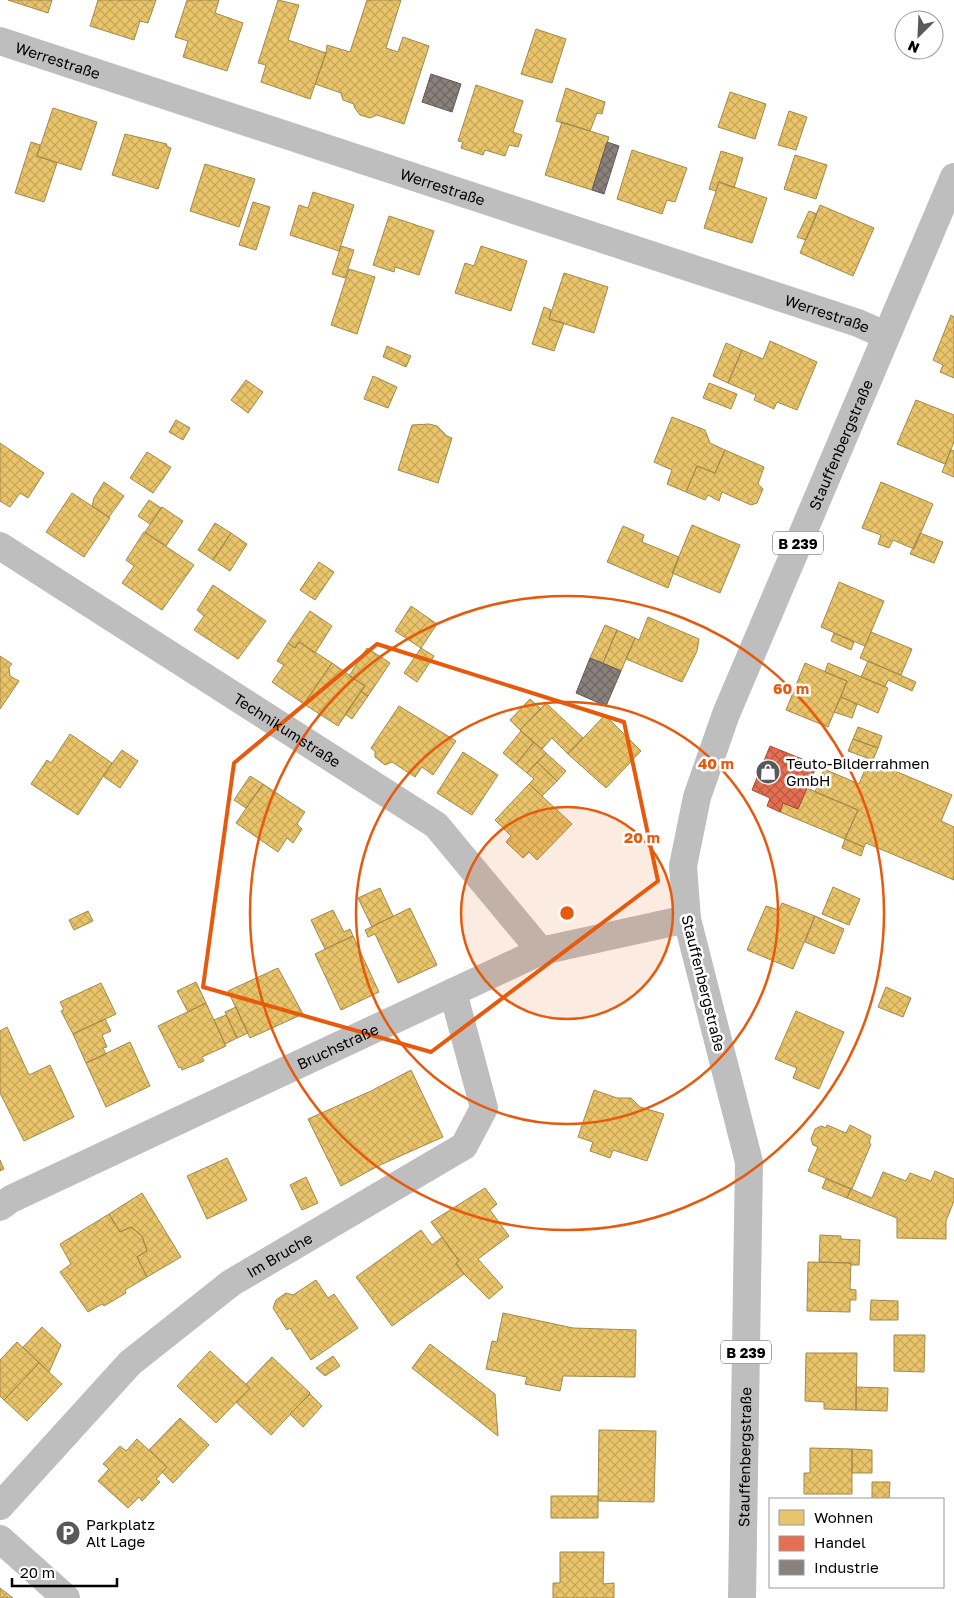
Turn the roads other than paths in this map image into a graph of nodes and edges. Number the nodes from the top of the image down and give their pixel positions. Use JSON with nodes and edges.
{"nodes":[{"id":1,"x":0,"y":41,"type":"edge"},
{"id":2,"x":954,"y":177,"type":"edge"},
{"id":3,"x":885,"y":336,"type":"junction"},
{"id":4,"x":0,"y":546,"type":"edge"},
{"id":5,"x":687,"y":919,"type":"junction"},
{"id":6,"x":541,"y":951,"type":"junction"},
{"id":7,"x":453,"y":992,"type":"junction"},
{"id":8,"x":0,"y":1207,"type":"edge"},
{"id":9,"x":0,"y":1506,"type":"edge"},
{"id":10,"x":0,"y":1538,"type":"edge"},
{"id":11,"x":66,"y":1598,"type":"edge"},
{"id":12,"x":742,"y":1598,"type":"edge"}],
"edges":[{"from":1,"to":3,"type":"street","name":"Werrestraße"},
{"from":2,"to":3,"type":"street","name":"Stauffenbergstraße","number":"B 239"},
{"from":3,"to":5,"type":"street","name":"Stauffenbergstraße","number":"B 239"},
{"from":4,"to":6,"type":"street","name":"Technikumstraße"},
{"from":5,"to":6,"type":"street","name":"Bruchstraße"},
{"from":5,"to":12,"type":"street","name":"Stauffenbergstraße","number":"B 239"},
{"from":6,"to":7,"type":"street","name":"Bruchstraße"},
{"from":7,"to":8,"type":"street","name":"Bruchstraße"},
{"from":7,"to":9,"type":"street","name":"Im Bruche"},
{"from":10,"to":11,"type":"street"}]}
